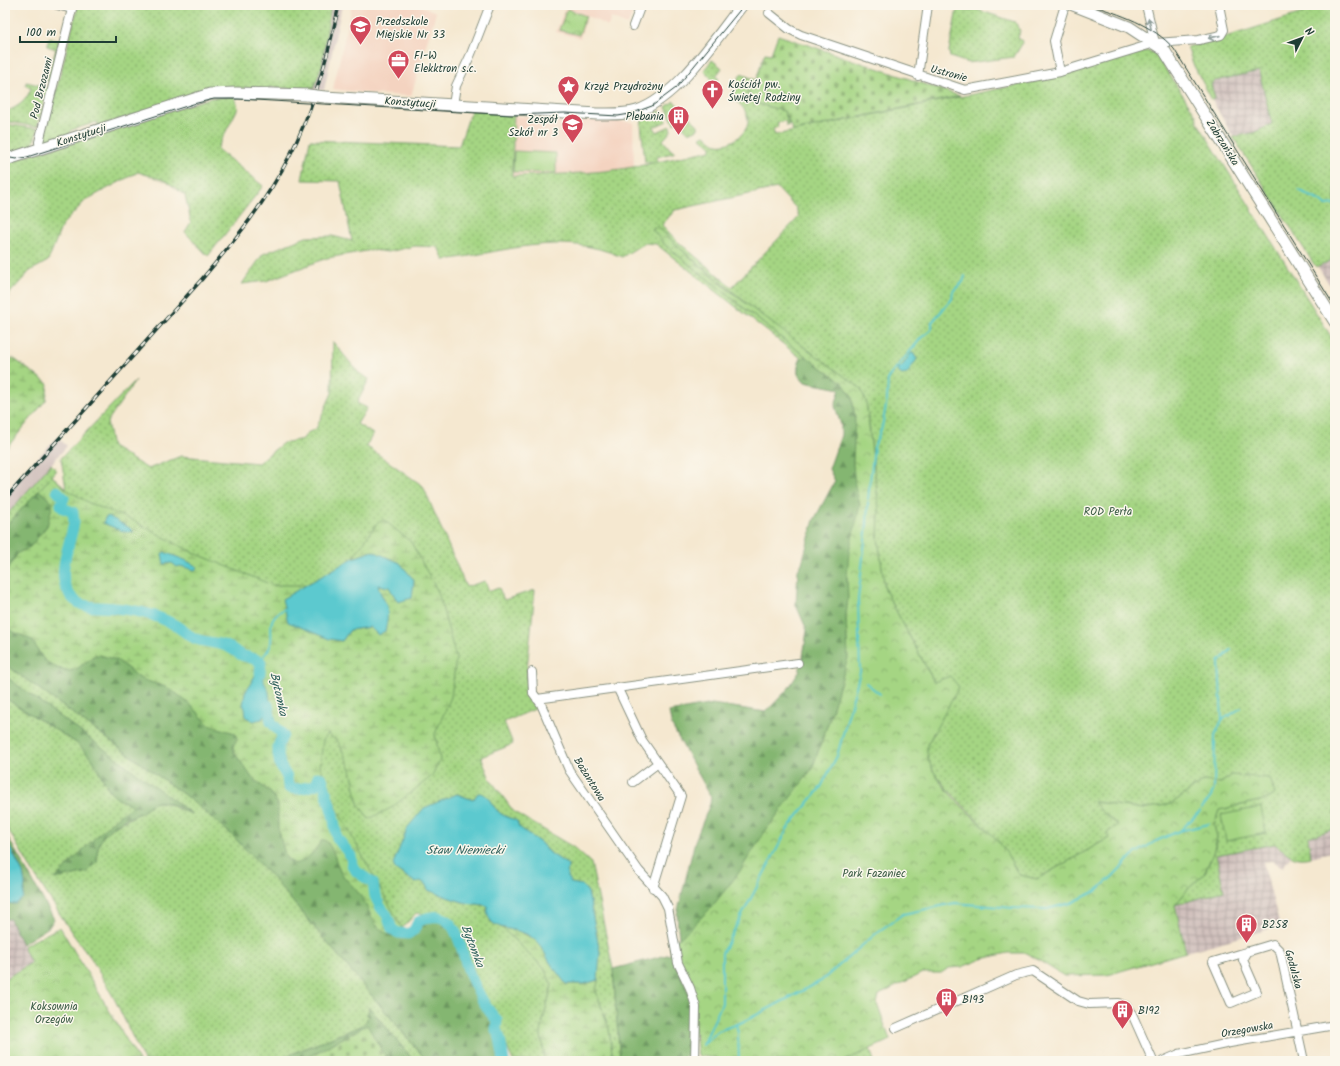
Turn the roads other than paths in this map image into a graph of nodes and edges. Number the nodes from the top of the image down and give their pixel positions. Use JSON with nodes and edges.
{"nodes":[{"id":1,"x":57,"y":5,"type":"edge"},
{"id":2,"x":490,"y":5,"type":"edge"},
{"id":3,"x":641,"y":5,"type":"edge"},
{"id":4,"x":742,"y":5,"type":"edge"},
{"id":5,"x":928,"y":5,"type":"edge"},
{"id":6,"x":1065,"y":5,"type":"edge"},
{"id":7,"x":1073,"y":5,"type":"edge"},
{"id":8,"x":1146,"y":5,"type":"edge"},
{"id":9,"x":1219,"y":5,"type":"edge"},
{"id":10,"x":72,"y":7,"type":"edge"},
{"id":11,"x":769,"y":13,"type":"dead end"},
{"id":12,"x":633,"y":26,"type":"dead end"},
{"id":13,"x":1155,"y":43,"type":"junction"},
{"id":14,"x":1060,"y":72,"type":"junction"},
{"id":15,"x":918,"y":76,"type":"junction"},
{"id":16,"x":454,"y":105,"type":"junction"},
{"id":17,"x":40,"y":149,"type":"junction"},
{"id":18,"x":5,"y":160,"type":"edge"},
{"id":19,"x":1335,"y":322,"type":"edge"},
{"id":20,"x":798,"y":663,"type":"dead end"},
{"id":21,"x":532,"y":672,"type":"dead end"},
{"id":22,"x":617,"y":687,"type":"junction"},
{"id":23,"x":537,"y":699,"type":"junction"},
{"id":24,"x":658,"y":763,"type":"junction"},
{"id":25,"x":633,"y":782,"type":"dead end"},
{"id":26,"x":653,"y":888,"type":"junction"},
{"id":27,"x":1248,"y":951,"type":"junction"},
{"id":28,"x":1335,"y":1025,"type":"edge"},
{"id":29,"x":896,"y":1028,"type":"dead end"},
{"id":30,"x":1298,"y":1032,"type":"junction"},
{"id":31,"x":695,"y":1061,"type":"edge"},
{"id":32,"x":1153,"y":1061,"type":"edge"},
{"id":33,"x":1163,"y":1061,"type":"edge"},
{"id":34,"x":1304,"y":1061,"type":"edge"}],
"edges":[{"from":1,"to":10,"type":"street","name":"Pod Brzozami"},
{"from":2,"to":16,"type":"street"},
{"from":3,"to":12,"type":"street"},
{"from":4,"to":16,"type":"street","name":"Konstytucji"},
{"from":5,"to":15,"type":"street"},
{"from":6,"to":14,"type":"street"},
{"from":7,"to":13,"type":"street","name":"Zabrzańska"},
{"from":13,"to":8,"type":"street","one_way":true},
{"from":9,"to":13,"type":"street","name":"Ustronie","one_way":true},
{"from":10,"to":17,"type":"street","name":"Pod Brzozami"},
{"from":11,"to":15,"type":"street","name":"Ustronie"},
{"from":13,"to":14,"type":"street","name":"Ustronie"},
{"from":13,"to":19,"type":"street","name":"Zabrzańska"},
{"from":14,"to":15,"type":"street","name":"Ustronie"},
{"from":16,"to":17,"type":"street","name":"Konstytucji","bridge":true},
{"from":17,"to":18,"type":"street","name":"Konstytucji"},
{"from":20,"to":22,"type":"street"},
{"from":21,"to":23,"type":"street","name":"Bażantowa"},
{"from":22,"to":23,"type":"street"},
{"from":22,"to":24,"type":"street"},
{"from":23,"to":26,"type":"street","name":"Bażantowa"},
{"from":24,"to":25,"type":"street"},
{"from":24,"to":26,"type":"street"},
{"from":26,"to":31,"type":"street","name":"Bażantowa"},
{"from":27,"to":27,"type":"street","name":"Godulska"},
{"from":27,"to":30,"type":"street","name":"Godulska"},
{"from":28,"to":30,"type":"street","name":"Orzegowska"},
{"from":29,"to":32,"type":"street"},
{"from":30,"to":33,"type":"street","name":"Orzegowska"},
{"from":30,"to":34,"type":"street","name":"Godulska"}]}
